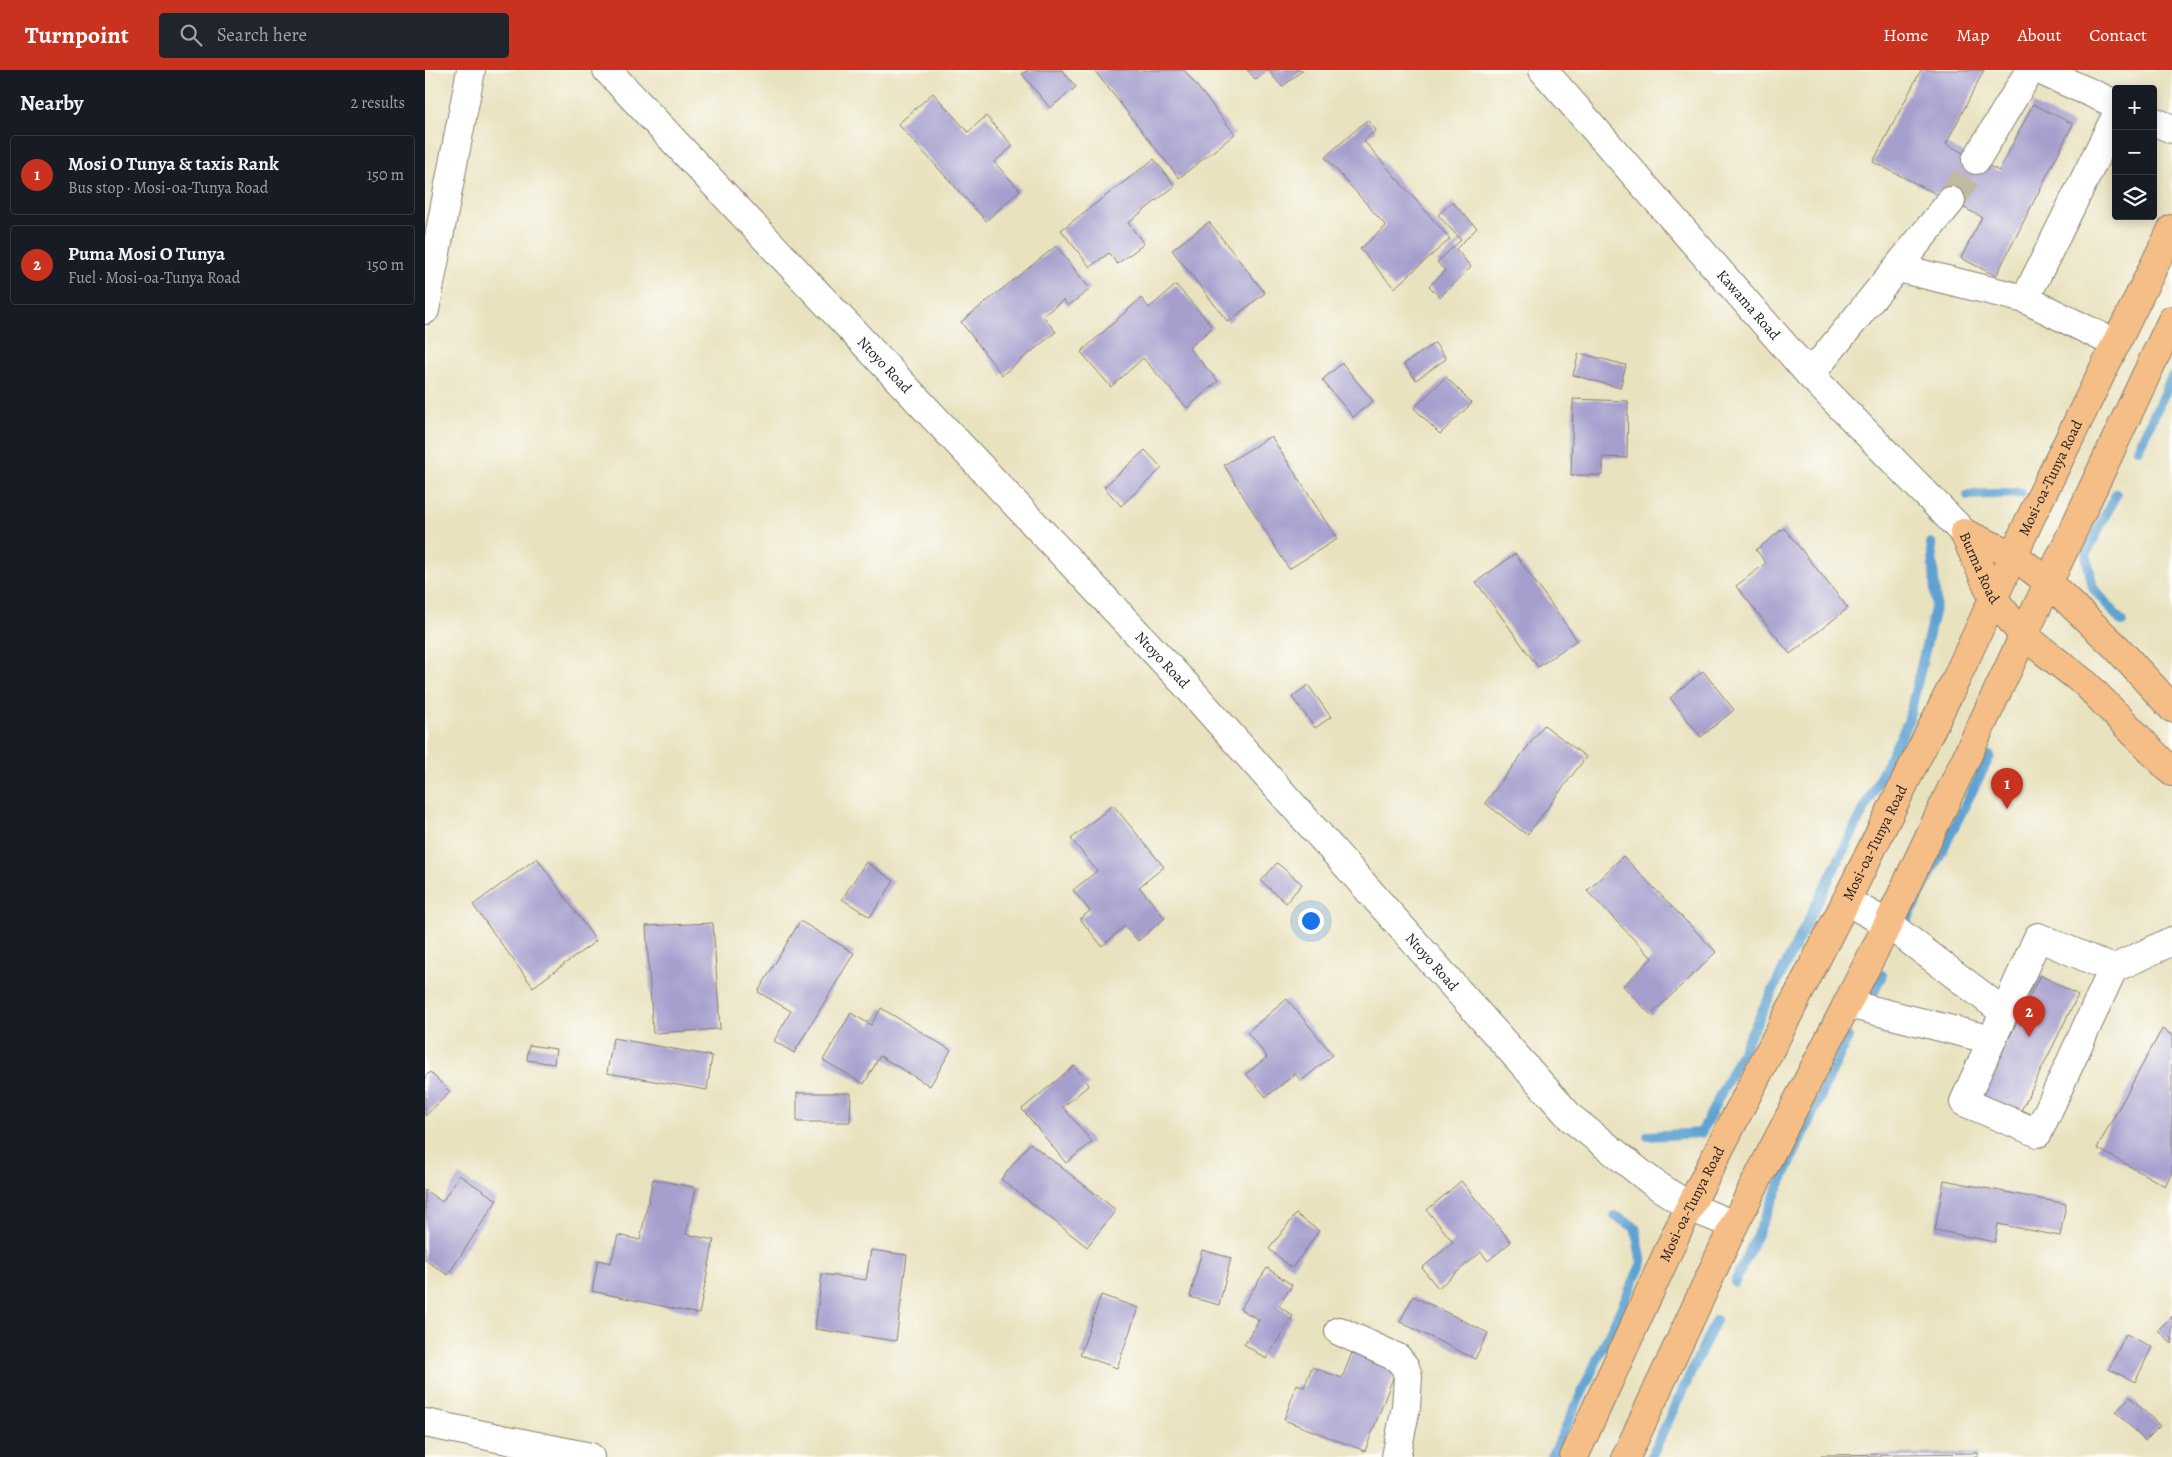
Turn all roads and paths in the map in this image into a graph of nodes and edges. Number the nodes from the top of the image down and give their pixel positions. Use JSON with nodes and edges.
{"nodes":[{"id":1,"x":471,"y":70,"type":"edge"},
{"id":2,"x":607,"y":70,"type":"edge"},
{"id":3,"x":1543,"y":70,"type":"edge"},
{"id":4,"x":2030,"y":70,"type":"edge"},
{"id":5,"x":2039,"y":70,"type":"edge"},
{"id":6,"x":2112,"y":102,"type":"edge"},
{"id":7,"x":2157,"y":123,"type":"edge"},
{"id":8,"x":2112,"y":124,"type":"edge"},
{"id":9,"x":2172,"y":129,"type":"edge"},
{"id":10,"x":1976,"y":160,"type":"tunnel mouth"},
{"id":11,"x":1951,"y":201,"type":"tunnel mouth"},
{"id":12,"x":2172,"y":228,"type":"edge"},
{"id":13,"x":1898,"y":268,"type":"junction"},
{"id":14,"x":2025,"y":299,"type":"junction"},
{"id":15,"x":425,"y":310,"type":"edge"},
{"id":16,"x":2172,"y":320,"type":"edge"},
{"id":17,"x":2116,"y":344,"type":"junction"},
{"id":18,"x":1810,"y":375,"type":"junction"},
{"id":19,"x":1964,"y":533,"type":"junction"},
{"id":20,"x":2013,"y":555,"type":"junction"},
{"id":21,"x":2048,"y":582,"type":"junction"},
{"id":22,"x":1993,"y":598,"type":"junction"},
{"id":23,"x":2023,"y":634,"type":"junction"},
{"id":24,"x":2172,"y":708,"type":"edge"},
{"id":25,"x":2172,"y":772,"type":"edge"},
{"id":26,"x":1846,"y":901,"type":"junction"},
{"id":27,"x":1887,"y":924,"type":"junction"},
{"id":28,"x":2172,"y":940,"type":"edge"},
{"id":29,"x":2113,"y":970,"type":"junction"},
{"id":30,"x":1847,"y":1004,"type":"junction"},
{"id":31,"x":2005,"y":1012,"type":"junction"},
{"id":32,"x":1992,"y":1040,"type":"junction"},
{"id":33,"x":1690,"y":1207,"type":"junction"},
{"id":34,"x":1734,"y":1225,"type":"junction"},
{"id":35,"x":1339,"y":1331,"type":"dead end"},
{"id":36,"x":425,"y":1424,"type":"edge"},
{"id":37,"x":590,"y":1457,"type":"edge"},
{"id":38,"x":1396,"y":1457,"type":"edge"},
{"id":39,"x":1574,"y":1457,"type":"edge"},
{"id":40,"x":1626,"y":1457,"type":"edge"}],
"edges":[{"from":1,"to":15,"type":"street"},
{"from":2,"to":33,"type":"street","name":"Ntoyo Road"},
{"from":3,"to":18,"type":"street","name":"Kawama Road"},
{"from":4,"to":10,"type":"street"},
{"from":5,"to":6,"type":"street"},
{"from":7,"to":9,"type":"street"},
{"from":8,"to":14,"type":"street"},
{"from":11,"to":13,"type":"street"},
{"from":12,"to":17,"type":"main road","name":"Mosi-oa-Tunya Road"},
{"from":13,"to":14,"type":"street"},
{"from":13,"to":18,"type":"street"},
{"from":14,"to":17,"type":"street"},
{"from":16,"to":21,"type":"main road"},
{"from":17,"to":20,"type":"main road","name":"Mosi-oa-Tunya Road"},
{"from":18,"to":19,"type":"street","name":"Kawama Road"},
{"from":19,"to":20,"type":"main road","name":"Burma Road"},
{"from":19,"to":22,"type":"main road","name":"Burma Road"},
{"from":20,"to":21,"type":"main road","name":"Burma Road"},
{"from":20,"to":22,"type":"main road","name":"Mosi-oa-Tunya Road"},
{"from":21,"to":23,"type":"main road"},
{"from":21,"to":24,"type":"main road","name":"Burma Road"},
{"from":22,"to":23,"type":"main road","name":"Burma Road"},
{"from":22,"to":26,"type":"main road","name":"Mosi-oa-Tunya Road"},
{"from":23,"to":25,"type":"main road","name":"Burma Road"},
{"from":23,"to":27,"type":"main road"},
{"from":26,"to":27,"type":"street"},
{"from":26,"to":33,"type":"main road","name":"Mosi-oa-Tunya Road"},
{"from":27,"to":30,"type":"main road"},
{"from":27,"to":31,"type":"street"},
{"from":28,"to":29,"type":"street"},
{"from":29,"to":31,"type":"street"},
{"from":29,"to":32,"type":"street"},
{"from":30,"to":32,"type":"street"},
{"from":30,"to":34,"type":"main road"},
{"from":31,"to":32,"type":"street"},
{"from":33,"to":34,"type":"street","name":"Ntoyo Road"},
{"from":33,"to":39,"type":"main road","name":"Mosi-oa-Tunya Road"},
{"from":34,"to":40,"type":"main road"},
{"from":35,"to":38,"type":"street"},
{"from":36,"to":37,"type":"street"}]}
